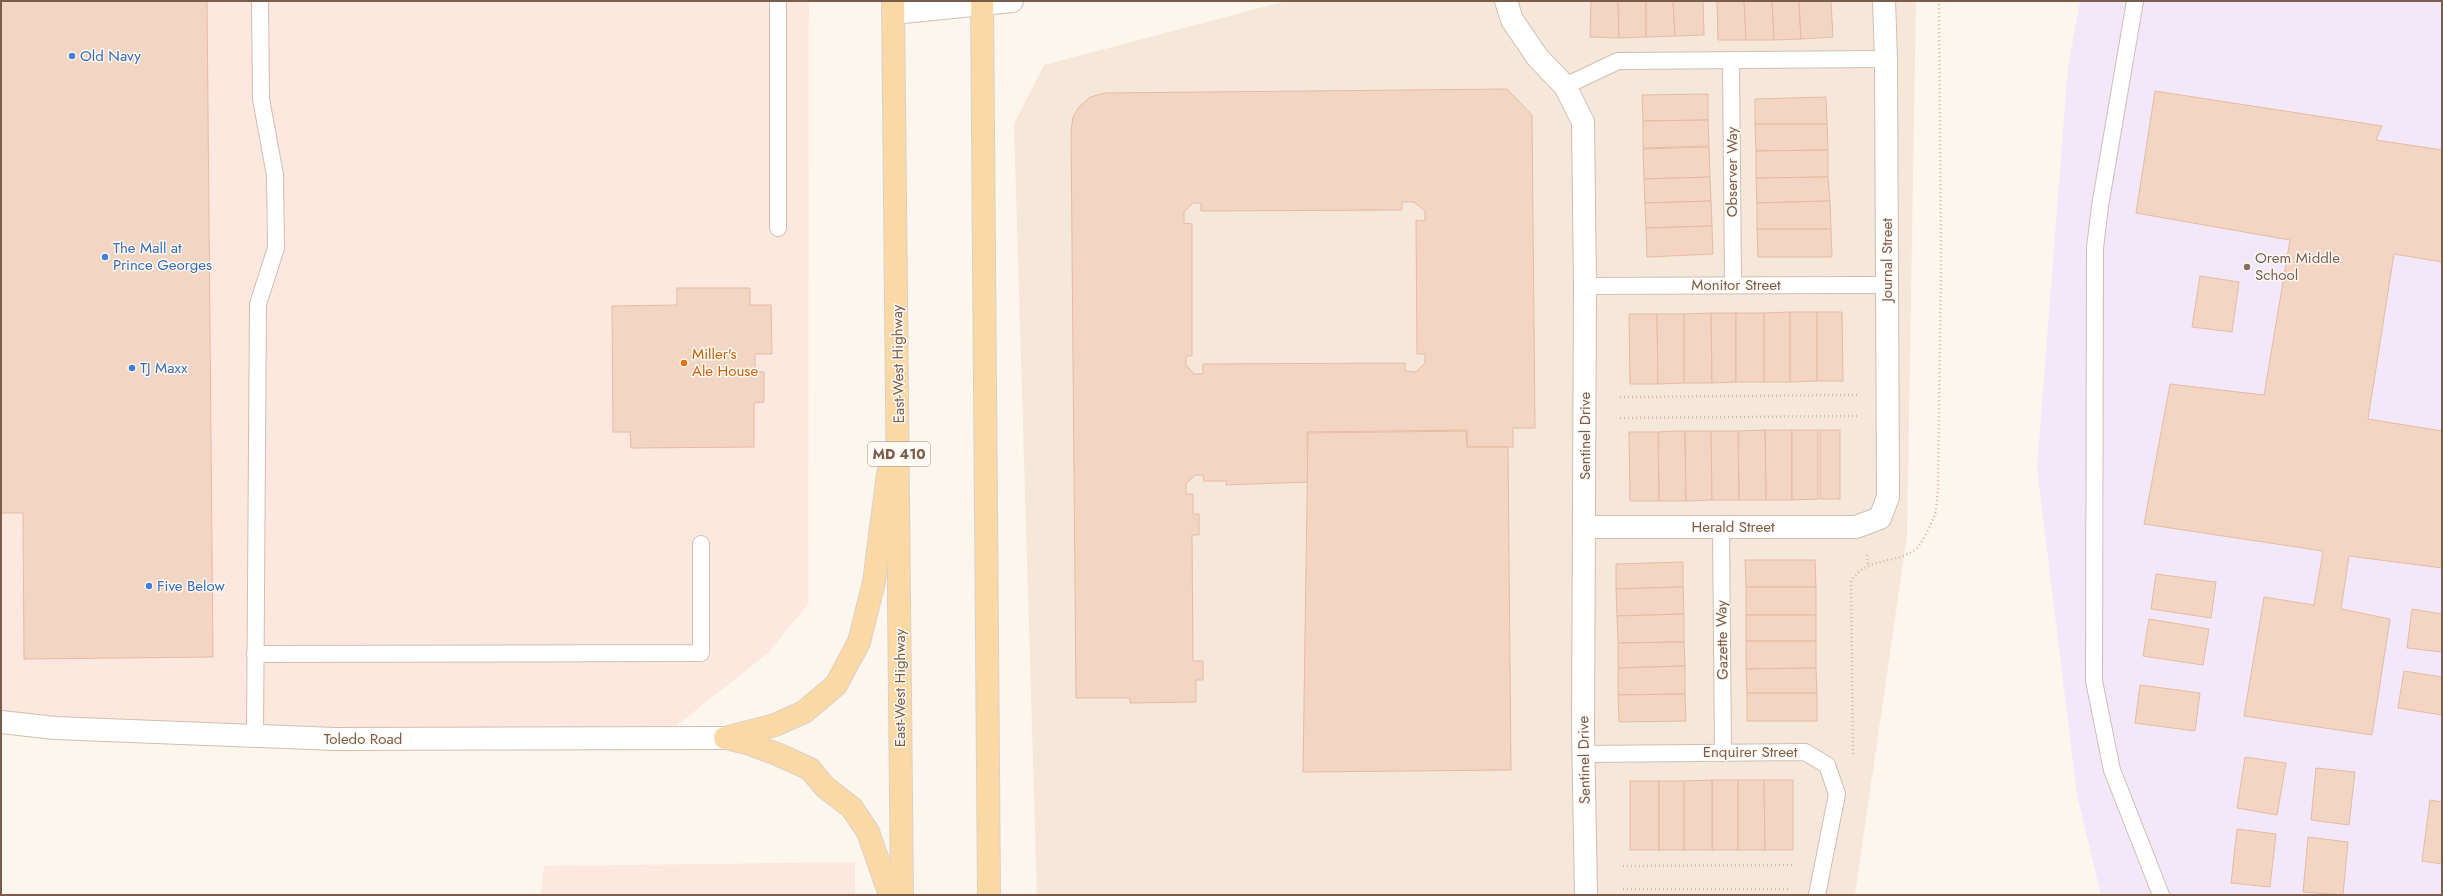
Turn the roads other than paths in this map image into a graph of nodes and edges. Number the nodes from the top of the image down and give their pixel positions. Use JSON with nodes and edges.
{"nodes":[{"id":1,"x":260,"y":1,"type":"edge"},
{"id":2,"x":778,"y":1,"type":"edge"},
{"id":3,"x":1012,"y":1,"type":"edge"},
{"id":4,"x":1506,"y":1,"type":"edge"},
{"id":5,"x":1884,"y":1,"type":"edge"},
{"id":6,"x":2135,"y":1,"type":"edge"},
{"id":7,"x":982,"y":3,"type":"edge"},
{"id":8,"x":893,"y":7,"type":"edge"},
{"id":9,"x":1886,"y":59,"type":"junction"},
{"id":10,"x":1731,"y":60,"type":"junction"},
{"id":11,"x":1565,"y":86,"type":"junction"},
{"id":12,"x":778,"y":228,"type":"dead end"},
{"id":13,"x":1733,"y":284,"type":"junction"},
{"id":14,"x":1886,"y":285,"type":"junction"},
{"id":15,"x":1586,"y":286,"type":"junction"},
{"id":16,"x":899,"y":391,"type":"junction"},
{"id":17,"x":1880,"y":518,"type":"joint"},
{"id":18,"x":1585,"y":527,"type":"junction"},
{"id":19,"x":1721,"y":527,"type":"junction"},
{"id":20,"x":702,"y":544,"type":"dead end"},
{"id":21,"x":255,"y":654,"type":"junction"},
{"id":22,"x":1,"y":722,"type":"edge"},
{"id":23,"x":255,"y":736,"type":"junction"},
{"id":24,"x":725,"y":738,"type":"junction"},
{"id":25,"x":1724,"y":752,"type":"junction"},
{"id":26,"x":1584,"y":754,"type":"junction"},
{"id":27,"x":1818,"y":892,"type":"edge"},
{"id":28,"x":890,"y":895,"type":"edge"},
{"id":29,"x":902,"y":895,"type":"edge"},
{"id":30,"x":989,"y":895,"type":"edge"},
{"id":31,"x":1586,"y":895,"type":"edge"},
{"id":32,"x":2161,"y":895,"type":"edge"}],
"edges":[{"from":1,"to":21,"type":"lane"},
{"from":2,"to":12,"type":"lane"},
{"from":3,"to":7,"type":"street"},
{"from":4,"to":11,"type":"street","name":"Sentinel Drive"},
{"from":5,"to":9,"type":"street","name":"Journal Street"},
{"from":6,"to":32,"type":"lane"},
{"from":7,"to":8,"type":"street"},
{"from":7,"to":30,"type":"main road"},
{"from":8,"to":16,"type":"main road","name":"East-West Highway","number":"MD 410"},
{"from":9,"to":10,"type":"lane"},
{"from":9,"to":14,"type":"street","name":"Journal Street"},
{"from":10,"to":11,"type":"lane"},
{"from":10,"to":13,"type":"lane","name":"Observer Way"},
{"from":11,"to":15,"type":"street","name":"Sentinel Drive"},
{"from":13,"to":14,"type":"lane","name":"Monitor Street"},
{"from":13,"to":15,"type":"lane","name":"Monitor Street"},
{"from":14,"to":17,"type":"street","name":"Journal Street"},
{"from":15,"to":18,"type":"street","name":"Sentinel Drive"},
{"from":16,"to":24,"type":"main road"},
{"from":16,"to":29,"type":"main road","name":"East-West Highway","number":"MD 410"},
{"from":17,"to":19,"type":"street","name":"Herald Street"},
{"from":18,"to":19,"type":"street","name":"Herald Street"},
{"from":18,"to":26,"type":"street","name":"Sentinel Drive"},
{"from":19,"to":25,"type":"lane","name":"Gazette Way"},
{"from":20,"to":21,"type":"lane"},
{"from":21,"to":23,"type":"lane"},
{"from":22,"to":23,"type":"street","name":"Toledo Road"},
{"from":23,"to":24,"type":"street","name":"Toledo Road"},
{"from":24,"to":28,"type":"main road"},
{"from":25,"to":26,"type":"lane","name":"Enquirer Street"},
{"from":25,"to":27,"type":"lane","name":"Enquirer Street"},
{"from":26,"to":31,"type":"street","name":"Sentinel Drive"}]}
